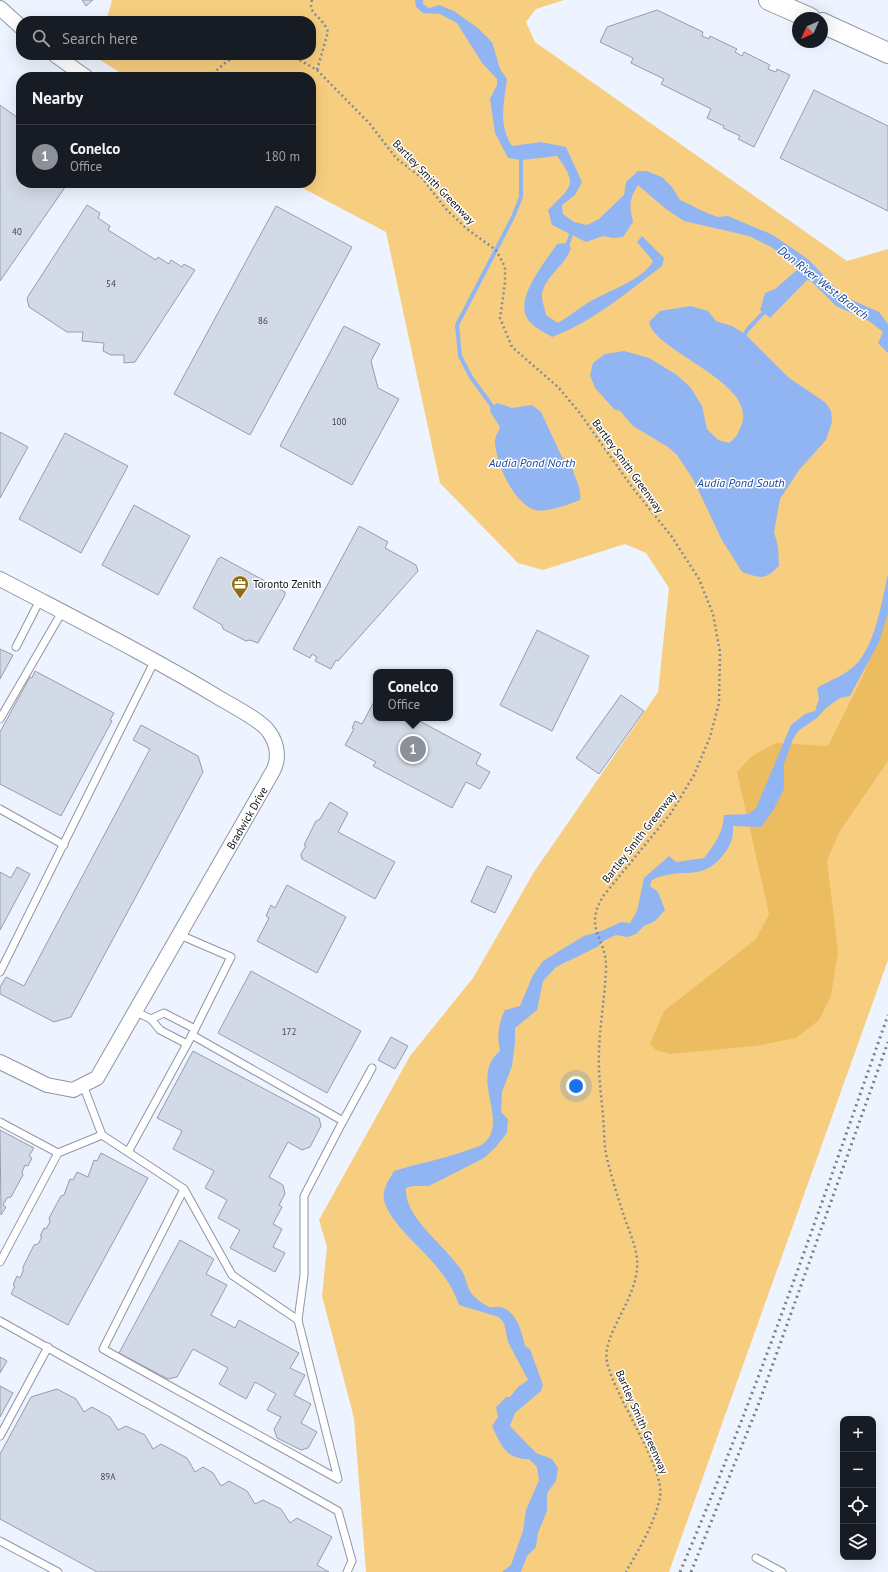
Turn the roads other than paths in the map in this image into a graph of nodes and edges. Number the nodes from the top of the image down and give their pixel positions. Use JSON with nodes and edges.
{"nodes":[{"id":1,"x":770,"y":0,"type":"edge"},
{"id":2,"x":0,"y":8,"type":"edge"},
{"id":3,"x":797,"y":12,"type":"edge"},
{"id":4,"x":16,"y":22,"type":"edge"},
{"id":5,"x":828,"y":27,"type":"edge"},
{"id":6,"x":888,"y":53,"type":"edge"},
{"id":7,"x":62,"y":60,"type":"edge"},
{"id":8,"x":79,"y":72,"type":"edge"},
{"id":9,"x":0,"y":579,"type":"edge"},
{"id":10,"x":40,"y":600,"type":"junction"},
{"id":11,"x":62,"y":612,"type":"junction"},
{"id":12,"x":16,"y":647,"type":"dead end"},
{"id":13,"x":154,"y":662,"type":"junction"},
{"id":14,"x":0,"y":719,"type":"edge"},
{"id":15,"x":0,"y":809,"type":"edge"},
{"id":16,"x":64,"y":845,"type":"junction"},
{"id":17,"x":180,"y":935,"type":"junction"},
{"id":18,"x":0,"y":972,"type":"edge"},
{"id":19,"x":136,"y":1012,"type":"junction"},
{"id":20,"x":151,"y":1019,"type":"junction"},
{"id":21,"x":194,"y":1032,"type":"junction"},
{"id":22,"x":187,"y":1044,"type":"junction"},
{"id":23,"x":0,"y":1062,"type":"edge"},
{"id":24,"x":372,"y":1068,"type":"dead end"},
{"id":25,"x":84,"y":1085,"type":"junction"},
{"id":26,"x":343,"y":1121,"type":"junction"},
{"id":27,"x":0,"y":1122,"type":"edge"},
{"id":28,"x":102,"y":1135,"type":"junction"},
{"id":29,"x":128,"y":1152,"type":"junction"},
{"id":30,"x":58,"y":1153,"type":"junction"},
{"id":31,"x":184,"y":1189,"type":"junction"},
{"id":32,"x":0,"y":1262,"type":"edge"},
{"id":33,"x":0,"y":1320,"type":"edge"},
{"id":34,"x":298,"y":1320,"type":"junction"},
{"id":35,"x":48,"y":1348,"type":"junction"},
{"id":36,"x":0,"y":1436,"type":"edge"},
{"id":37,"x":0,"y":1542,"type":"edge"},
{"id":38,"x":756,"y":1558,"type":"dead end"},
{"id":39,"x":58,"y":1572,"type":"edge"},
{"id":40,"x":347,"y":1572,"type":"edge"},
{"id":41,"x":782,"y":1572,"type":"edge"}],
"edges":[{"from":1,"to":3,"type":"street"},
{"from":2,"to":4,"type":"street"},
{"from":5,"to":6,"type":"street"},
{"from":7,"to":8,"type":"street"},
{"from":9,"to":10,"type":"street","name":"Bradwick Drive"},
{"from":10,"to":11,"type":"street","name":"Bradwick Drive"},
{"from":10,"to":12,"type":"lane"},
{"from":11,"to":13,"type":"street","name":"Bradwick Drive"},
{"from":11,"to":14,"type":"lane"},
{"from":13,"to":16,"type":"lane"},
{"from":13,"to":17,"type":"street","name":"Bradwick Drive"},
{"from":15,"to":16,"type":"lane"},
{"from":16,"to":18,"type":"lane"},
{"from":17,"to":19,"type":"street","name":"Bradwick Drive"},
{"from":17,"to":21,"type":"lane"},
{"from":19,"to":20,"type":"lane"},
{"from":19,"to":25,"type":"street","name":"Bradwick Drive"},
{"from":20,"to":21,"type":"lane"},
{"from":20,"to":22,"type":"lane"},
{"from":21,"to":22,"type":"lane"},
{"from":21,"to":26,"type":"lane"},
{"from":22,"to":29,"type":"lane"},
{"from":23,"to":25,"type":"street","name":"Bradwick Drive"},
{"from":24,"to":26,"type":"lane"},
{"from":25,"to":28,"type":"lane"},
{"from":26,"to":34,"type":"lane"},
{"from":27,"to":30,"type":"lane"},
{"from":28,"to":29,"type":"lane"},
{"from":28,"to":30,"type":"lane"},
{"from":29,"to":31,"type":"lane"},
{"from":30,"to":32,"type":"lane"},
{"from":31,"to":34,"type":"lane"},
{"from":31,"to":34,"type":"lane"},
{"from":33,"to":35,"type":"lane"},
{"from":35,"to":36,"type":"lane"},
{"from":35,"to":40,"type":"lane"},
{"from":37,"to":39,"type":"lane"},
{"from":38,"to":41,"type":"lane"}]}
